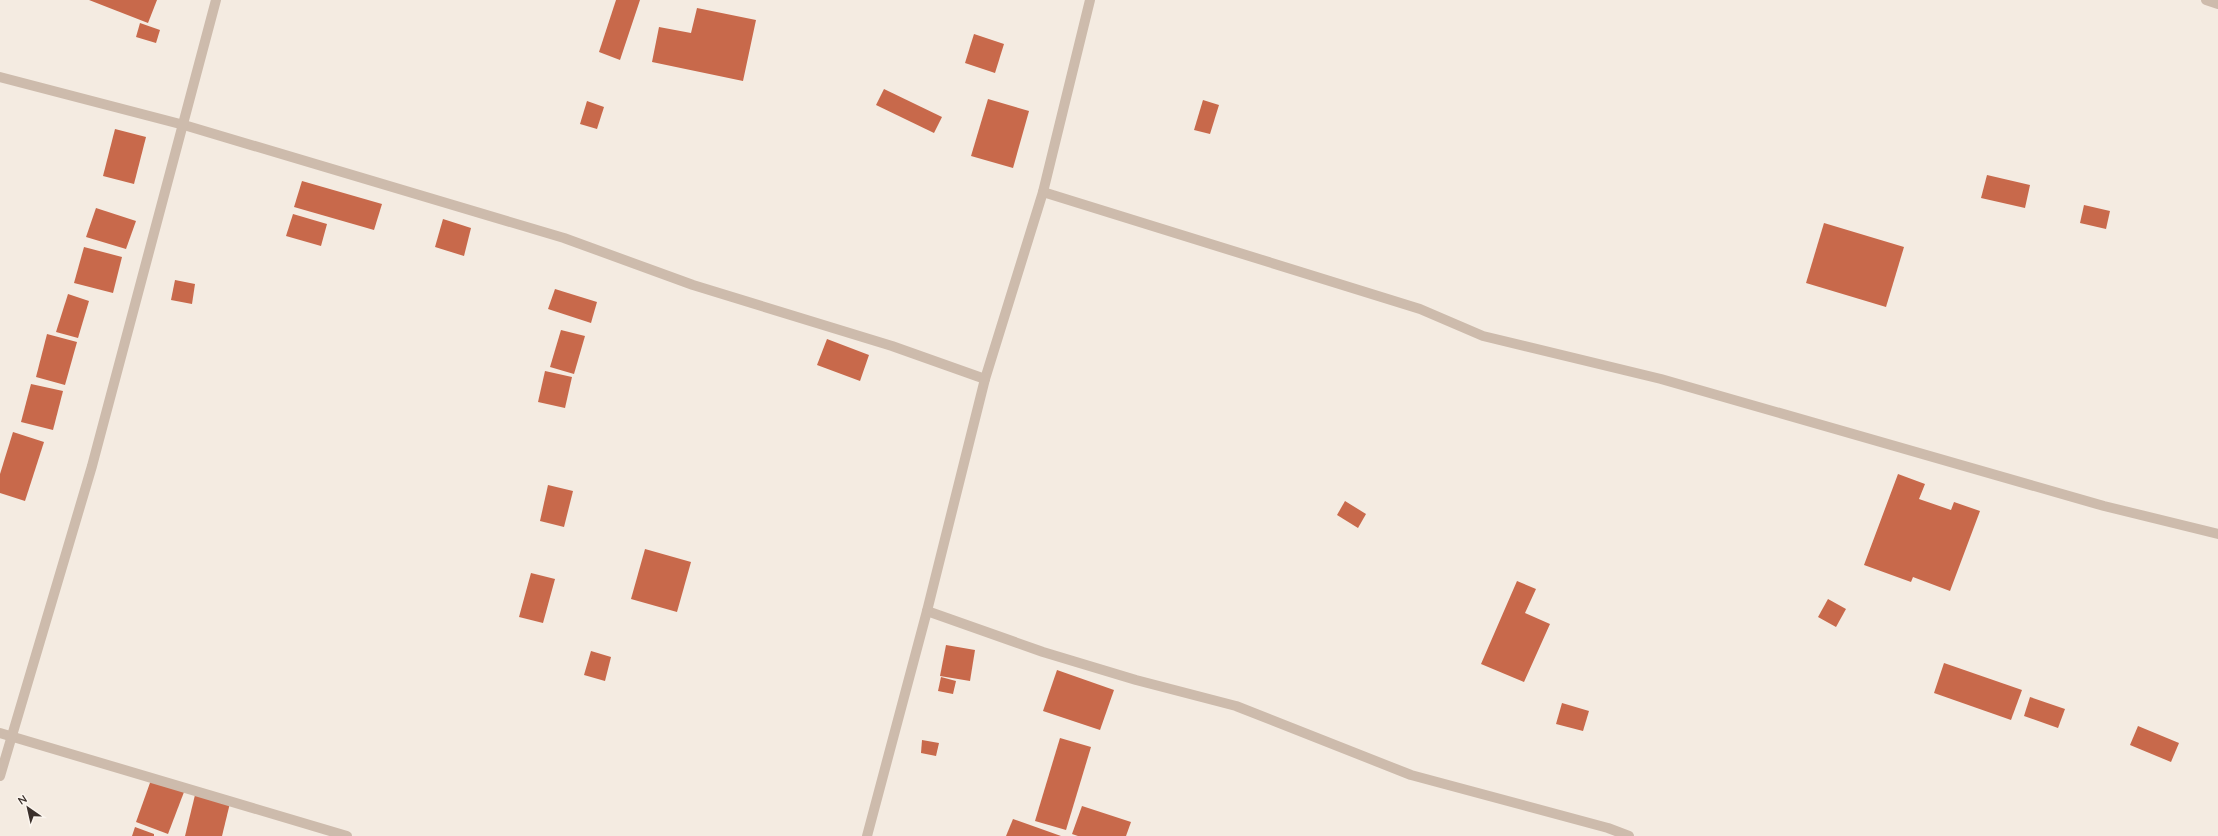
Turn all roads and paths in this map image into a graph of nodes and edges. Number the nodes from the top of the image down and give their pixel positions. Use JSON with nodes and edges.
{"nodes":[{"id":1,"x":216,"y":0,"type":"edge"},
{"id":2,"x":1090,"y":0,"type":"edge"},
{"id":3,"x":2206,"y":0,"type":"edge"},
{"id":4,"x":2218,"y":4,"type":"edge"},
{"id":5,"x":0,"y":77,"type":"edge"},
{"id":6,"x":184,"y":125,"type":"junction"},
{"id":7,"x":1043,"y":192,"type":"junction"},
{"id":8,"x":985,"y":379,"type":"junction"},
{"id":9,"x":2218,"y":534,"type":"edge"},
{"id":10,"x":927,"y":611,"type":"junction"},
{"id":11,"x":0,"y":733,"type":"edge"},
{"id":12,"x":11,"y":737,"type":"junction"},
{"id":13,"x":0,"y":776,"type":"edge"},
{"id":14,"x":347,"y":836,"type":"edge"},
{"id":15,"x":867,"y":836,"type":"edge"},
{"id":16,"x":1629,"y":836,"type":"edge"}],
"edges":[{"from":1,"to":6,"type":"street"},
{"from":2,"to":7,"type":"street"},
{"from":3,"to":4,"type":"street"},
{"from":5,"to":6,"type":"street"},
{"from":6,"to":8,"type":"street"},
{"from":6,"to":12,"type":"street"},
{"from":7,"to":8,"type":"street"},
{"from":7,"to":9,"type":"street"},
{"from":8,"to":10,"type":"street"},
{"from":10,"to":15,"type":"street"},
{"from":10,"to":16,"type":"street"},
{"from":11,"to":12,"type":"street"},
{"from":12,"to":13,"type":"street"},
{"from":12,"to":14,"type":"street"}]}
